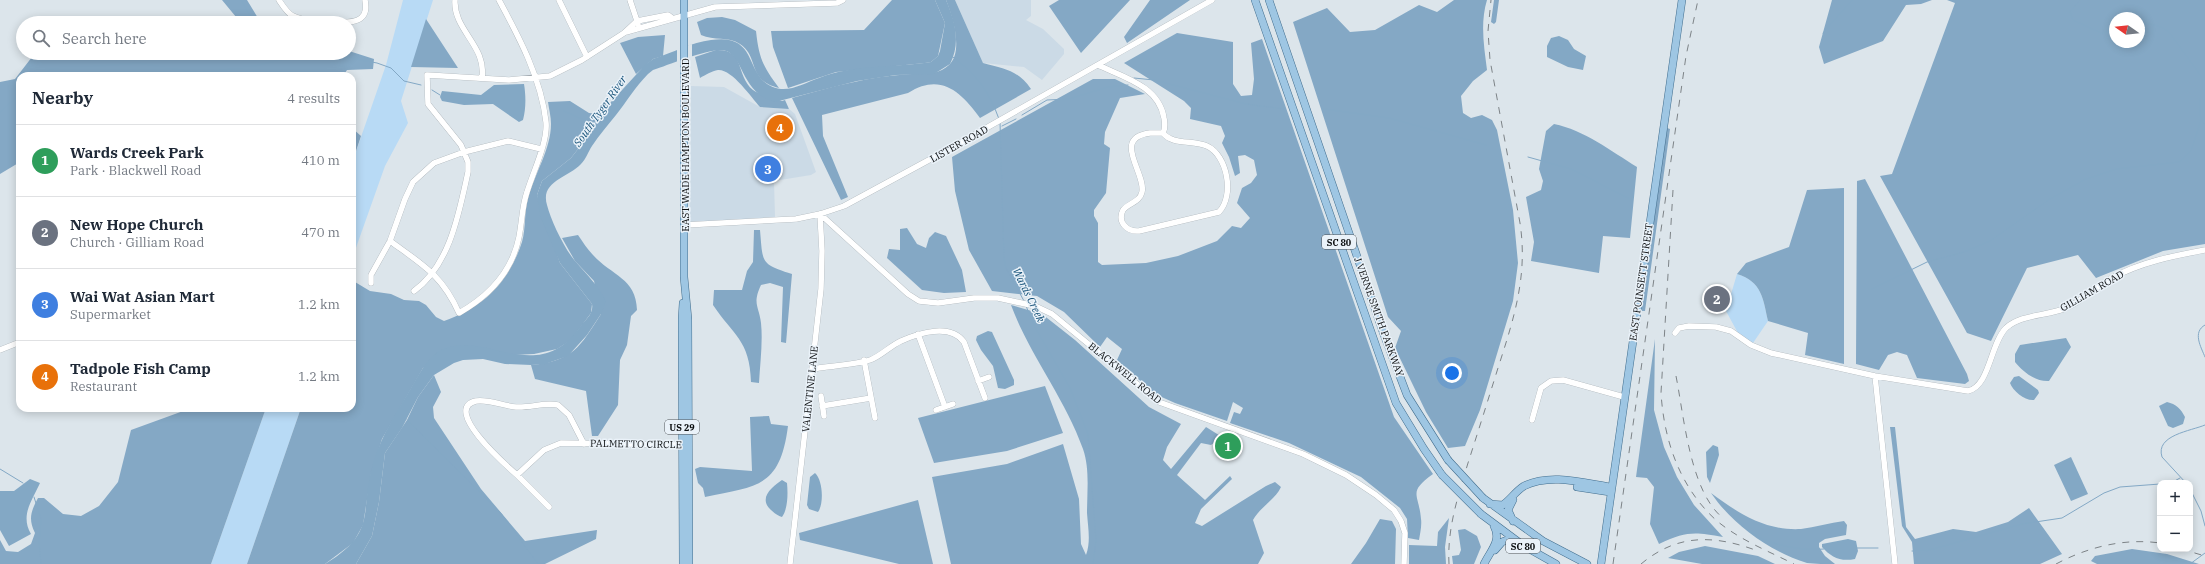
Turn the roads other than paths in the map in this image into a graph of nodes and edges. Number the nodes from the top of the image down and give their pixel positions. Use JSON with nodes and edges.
{"nodes":[{"id":1,"x":279,"y":0,"type":"edge"},
{"id":2,"x":365,"y":0,"type":"edge"},
{"id":3,"x":455,"y":0,"type":"edge"},
{"id":4,"x":499,"y":0,"type":"edge"},
{"id":5,"x":559,"y":0,"type":"edge"},
{"id":6,"x":630,"y":0,"type":"edge"},
{"id":7,"x":684,"y":0,"type":"edge"},
{"id":8,"x":843,"y":0,"type":"edge"},
{"id":9,"x":1212,"y":0,"type":"edge"},
{"id":10,"x":1255,"y":0,"type":"edge"},
{"id":11,"x":1269,"y":0,"type":"edge"},
{"id":12,"x":1682,"y":0,"type":"edge"},
{"id":13,"x":786,"y":2,"type":"edge"},
{"id":14,"x":294,"y":16,"type":"edge"},
{"id":15,"x":684,"y":16,"type":"junction"},
{"id":16,"x":672,"y":18,"type":"junction"},
{"id":17,"x":356,"y":20,"type":"edge"},
{"id":18,"x":637,"y":21,"type":"junction"},
{"id":19,"x":640,"y":28,"type":"junction"},
{"id":20,"x":624,"y":33,"type":"junction"},
{"id":21,"x":587,"y":57,"type":"junction"},
{"id":22,"x":1098,"y":65,"type":"junction"},
{"id":23,"x":482,"y":78,"type":"junction"},
{"id":24,"x":536,"y":78,"type":"junction"},
{"id":25,"x":1163,"y":133,"type":"junction"},
{"id":26,"x":541,"y":149,"type":"junction"},
{"id":27,"x":464,"y":152,"type":"junction"},
{"id":28,"x":820,"y":214,"type":"junction"},
{"id":29,"x":685,"y":225,"type":"junction"},
{"id":30,"x":390,"y":241,"type":"junction"},
{"id":31,"x":2205,"y":250,"type":"edge"},
{"id":32,"x":432,"y":272,"type":"junction"},
{"id":33,"x":371,"y":283,"type":"dead end"},
{"id":34,"x":414,"y":291,"type":"dead end"},
{"id":35,"x":1675,"y":333,"type":"dead end"},
{"id":36,"x":918,"y":334,"type":"junction"},
{"id":37,"x":16,"y":344,"type":"edge"},
{"id":38,"x":0,"y":350,"type":"edge"},
{"id":39,"x":864,"y":360,"type":"junction"},
{"id":40,"x":812,"y":369,"type":"junction"},
{"id":41,"x":1875,"y":376,"type":"junction"},
{"id":42,"x":989,"y":377,"type":"dead end"},
{"id":43,"x":978,"y":381,"type":"junction"},
{"id":44,"x":821,"y":396,"type":"dead end"},
{"id":45,"x":871,"y":398,"type":"junction"},
{"id":46,"x":985,"y":398,"type":"dead end"},
{"id":47,"x":1624,"y":398,"type":"junction"},
{"id":48,"x":953,"y":404,"type":"dead end"},
{"id":49,"x":822,"y":406,"type":"junction"},
{"id":50,"x":945,"y":407,"type":"junction"},
{"id":51,"x":936,"y":410,"type":"dead end"},
{"id":52,"x":824,"y":416,"type":"dead end"},
{"id":53,"x":875,"y":418,"type":"dead end"},
{"id":54,"x":1532,"y":420,"type":"dead end"},
{"id":55,"x":584,"y":444,"type":"junction"},
{"id":56,"x":685,"y":445,"type":"junction"},
{"id":57,"x":517,"y":475,"type":"junction"},
{"id":58,"x":1611,"y":489,"type":"junction"},
{"id":59,"x":1490,"y":504,"type":"junction"},
{"id":60,"x":549,"y":506,"type":"dead end"},
{"id":61,"x":1513,"y":521,"type":"junction"},
{"id":62,"x":1493,"y":524,"type":"junction"},
{"id":63,"x":1512,"y":538,"type":"junction"},
{"id":64,"x":683,"y":564,"type":"edge"},
{"id":65,"x":689,"y":564,"type":"edge"},
{"id":66,"x":790,"y":564,"type":"edge"},
{"id":67,"x":1404,"y":564,"type":"edge"},
{"id":68,"x":1484,"y":564,"type":"edge"},
{"id":69,"x":1487,"y":564,"type":"edge"},
{"id":70,"x":1556,"y":564,"type":"edge"},
{"id":71,"x":1587,"y":564,"type":"edge"},
{"id":72,"x":1601,"y":564,"type":"edge"},
{"id":73,"x":1895,"y":564,"type":"edge"}],
"edges":[{"from":1,"to":14,"type":"street"},
{"from":2,"to":17,"type":"street"},
{"from":3,"to":23,"type":"street"},
{"from":4,"to":24,"type":"street"},
{"from":5,"to":21,"type":"street"},
{"from":6,"to":18,"type":"street"},
{"from":7,"to":15,"type":"main road","name":"EAST WADE HAMPTON BOULEVARD","number":"US 29"},
{"from":8,"to":13,"type":"street"},
{"from":9,"to":22,"type":"street","name":"LISTER ROAD"},
{"from":10,"to":62,"type":"main road","name":"J VERNE SMITH PARKWAY","number":"SC 80","bridge":true},
{"from":11,"to":59,"type":"main road","name":"J VERNE SMITH PARKWAY","number":"SC 80","bridge":true},
{"from":12,"to":47,"type":"main road","name":"EAST POINSETT STREET"},
{"from":13,"to":15,"type":"street"},
{"from":15,"to":16,"type":"street"},
{"from":15,"to":29,"type":"main road","name":"EAST WADE HAMPTON BOULEVARD","number":"US 29"},
{"from":16,"to":18,"type":"street"},
{"from":16,"to":19,"type":"street"},
{"from":18,"to":19,"type":"street"},
{"from":18,"to":20,"type":"street"},
{"from":19,"to":20,"type":"street"},
{"from":20,"to":21,"type":"street"},
{"from":21,"to":24,"type":"street"},
{"from":22,"to":25,"type":"street"},
{"from":22,"to":28,"type":"street","name":"LISTER ROAD"},
{"from":23,"to":24,"type":"street"},
{"from":23,"to":27,"type":"street"},
{"from":24,"to":26,"type":"street"},
{"from":25,"to":25,"type":"street"},
{"from":26,"to":27,"type":"street"},
{"from":26,"to":32,"type":"street"},
{"from":27,"to":30,"type":"street"},
{"from":27,"to":32,"type":"street"},
{"from":28,"to":29,"type":"street","name":"LISTER ROAD"},
{"from":28,"to":40,"type":"street","name":"VALENTINE LANE"},
{"from":28,"to":67,"type":"street","name":"BLACKWELL ROAD"},
{"from":29,"to":56,"type":"main road","name":"EAST WADE HAMPTON BOULEVARD","number":"US 29"},
{"from":30,"to":32,"type":"street"},
{"from":30,"to":33,"type":"street"},
{"from":31,"to":41,"type":"street","name":"GILLIAM ROAD"},
{"from":32,"to":34,"type":"street"},
{"from":35,"to":41,"type":"street","name":"GILLIAM ROAD"},
{"from":36,"to":39,"type":"street"},
{"from":36,"to":43,"type":"street"},
{"from":36,"to":50,"type":"street"},
{"from":37,"to":38,"type":"street"},
{"from":39,"to":40,"type":"street"},
{"from":39,"to":45,"type":"street"},
{"from":40,"to":66,"type":"street","name":"VALENTINE LANE"},
{"from":41,"to":73,"type":"street"},
{"from":42,"to":43,"type":"street"},
{"from":43,"to":46,"type":"street"},
{"from":44,"to":49,"type":"street"},
{"from":45,"to":49,"type":"street"},
{"from":45,"to":53,"type":"street"},
{"from":47,"to":54,"type":"street"},
{"from":47,"to":58,"type":"main road","name":"EAST POINSETT STREET"},
{"from":48,"to":50,"type":"street"},
{"from":49,"to":52,"type":"street"},
{"from":50,"to":51,"type":"street"},
{"from":55,"to":56,"type":"street","name":"PALMETTO CIRCLE"},
{"from":55,"to":57,"type":"street","name":"PALMETTO CIRCLE"},
{"from":55,"to":57,"type":"street","name":"PALMETTO CIRCLE"},
{"from":56,"to":64,"type":"main road","name":"EAST WADE HAMPTON BOULEVARD","number":"US 29"},
{"from":56,"to":65,"type":"main road","name":"EAST WADE HAMPTON BOULEVARD","number":"US 29"},
{"from":57,"to":60,"type":"street"},
{"from":58,"to":59,"type":"main road"},
{"from":58,"to":61,"type":"main road"},
{"from":58,"to":72,"type":"main road","name":"EAST POINSETT STREET"},
{"from":59,"to":61,"type":"main road","name":"J VERNE SMITH PARKWAY","number":"SC 80"},
{"from":61,"to":71,"type":"main road","name":"J VERNE SMITH PARKWAY","number":"SC 80"},
{"from":62,"to":63,"type":"main road","name":"J VERNE SMITH PARKWAY","number":"SC 80"},
{"from":62,"to":68,"type":"main road"},
{"from":63,"to":69,"type":"main road"},
{"from":63,"to":70,"type":"main road","name":"J VERNE SMITH PARKWAY","number":"SC 80"}]}
